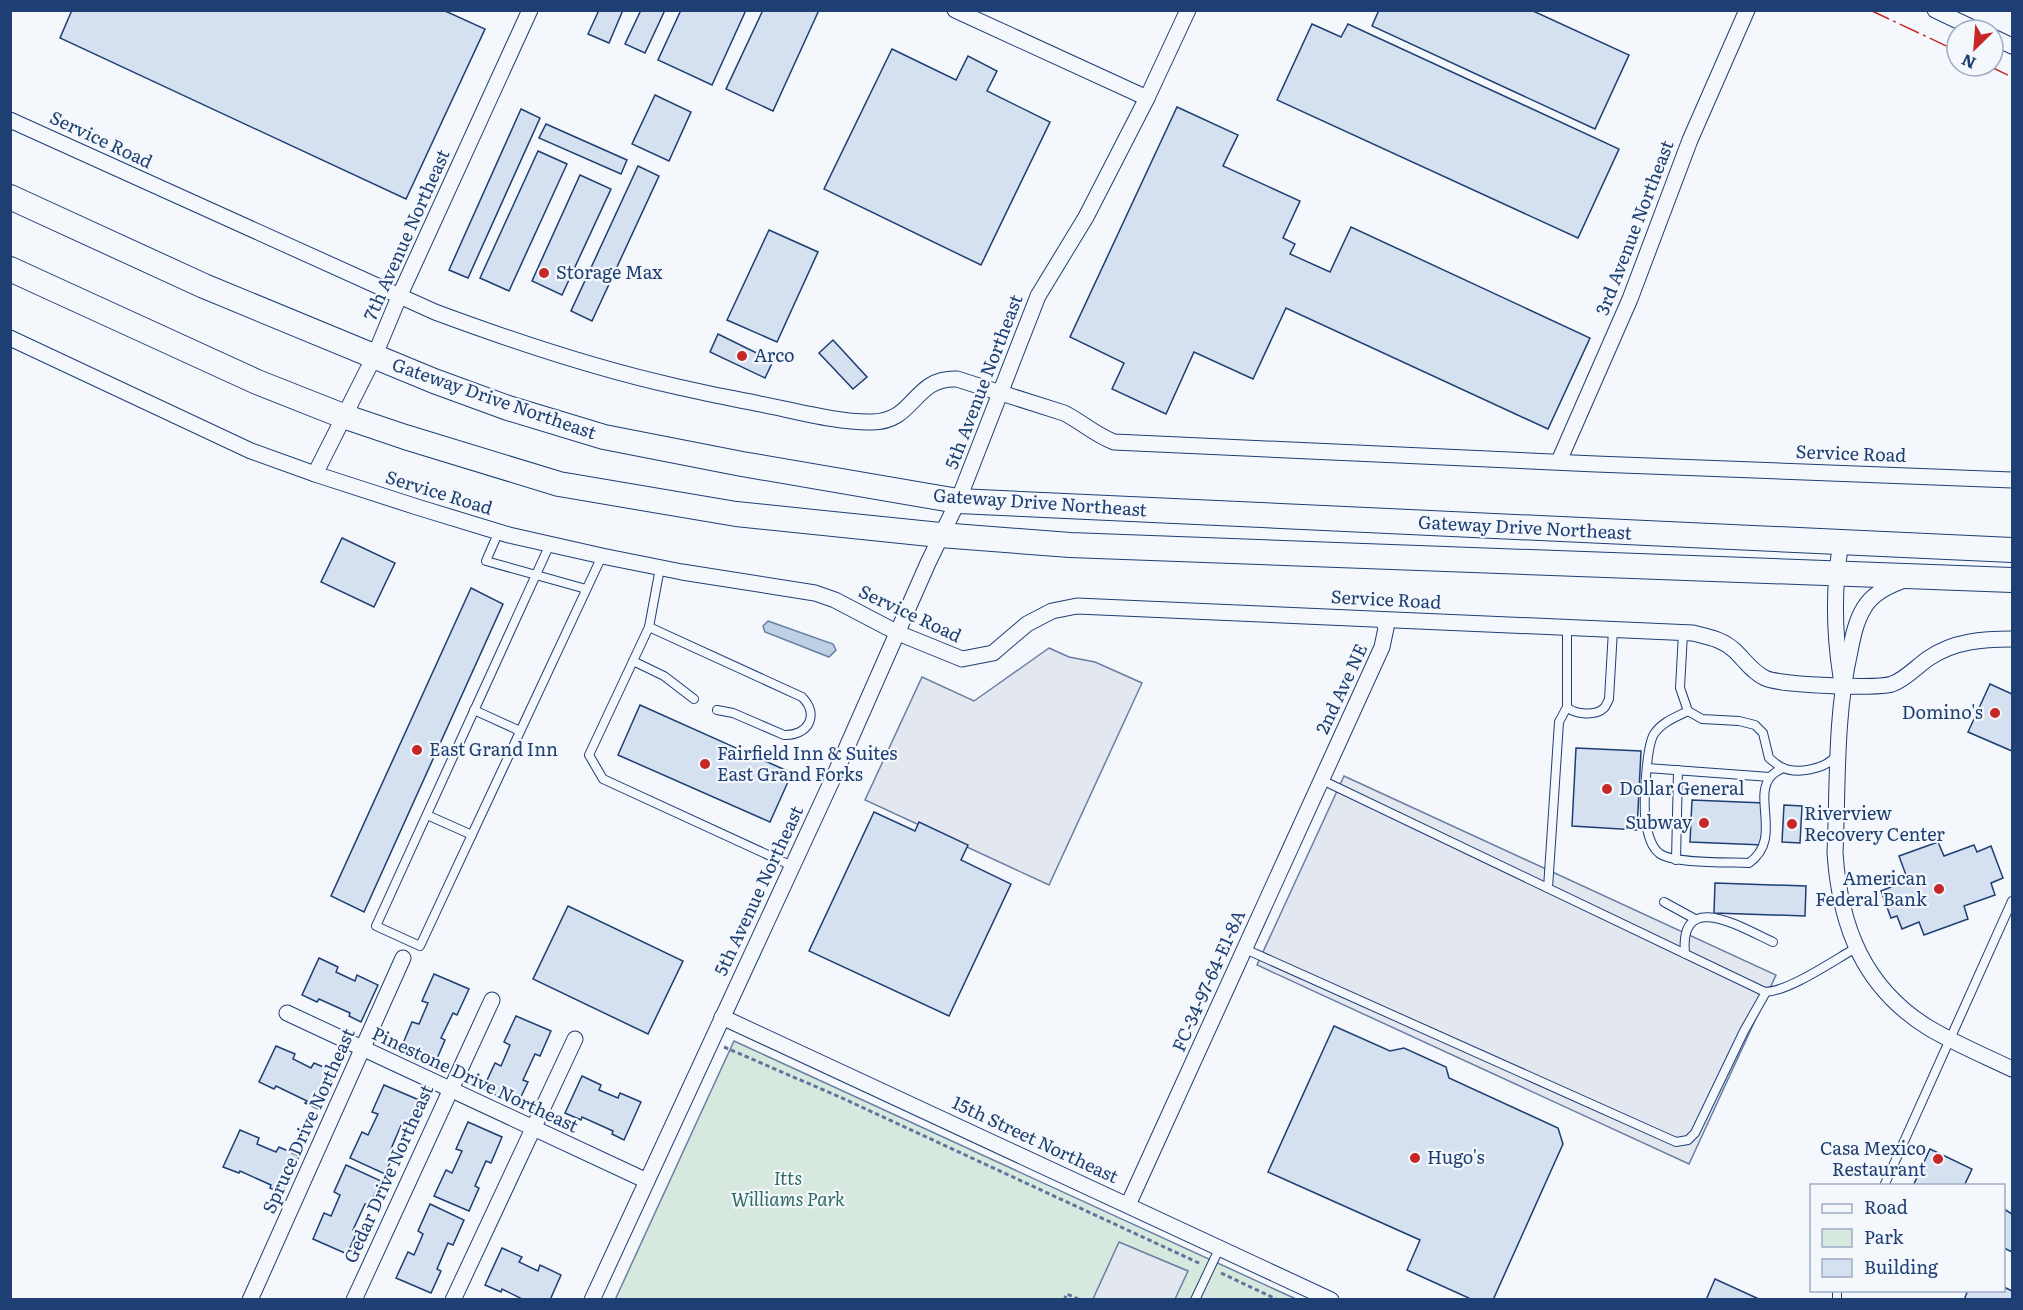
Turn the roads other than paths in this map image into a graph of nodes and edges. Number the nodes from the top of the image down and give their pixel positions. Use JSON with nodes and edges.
{"nodes":[{"id":1,"x":530,"y":10,"type":"edge"},
{"id":2,"x":954,"y":10,"type":"edge"},
{"id":3,"x":1188,"y":10,"type":"edge"},
{"id":4,"x":1748,"y":10,"type":"edge"},
{"id":5,"x":1935,"y":10,"type":"edge"},
{"id":6,"x":1952,"y":18,"type":"edge"},
{"id":7,"x":1147,"y":98,"type":"junction"},
{"id":8,"x":10,"y":120,"type":"edge"},
{"id":9,"x":10,"y":197,"type":"edge"},
{"id":10,"x":10,"y":269,"type":"edge"},
{"id":11,"x":399,"y":297,"type":"junction"},
{"id":12,"x":10,"y":338,"type":"edge"},
{"id":13,"x":374,"y":357,"type":"junction"},
{"id":14,"x":999,"y":392,"type":"junction"},
{"id":15,"x":343,"y":416,"type":"junction"},
{"id":16,"x":1559,"y":461,"type":"junction"},
{"id":17,"x":315,"y":474,"type":"junction"},
{"id":18,"x":2013,"y":480,"type":"edge"},
{"id":19,"x":958,"y":501,"type":"junction"},
{"id":20,"x":499,"y":531,"type":"junction"},
{"id":21,"x":940,"y":535,"type":"junction"},
{"id":22,"x":1841,"y":543,"type":"junction"},
{"id":23,"x":550,"y":544,"type":"junction"},
{"id":24,"x":2013,"y":550,"type":"edge"},
{"id":25,"x":602,"y":556,"type":"junction"},
{"id":26,"x":660,"y":568,"type":"junction"},
{"id":27,"x":1836,"y":574,"type":"junction"},
{"id":28,"x":536,"y":575,"type":"junction"},
{"id":29,"x":1919,"y":576,"type":"junction"},
{"id":30,"x":2013,"y":580,"type":"edge"},
{"id":31,"x":586,"y":589,"type":"junction"},
{"id":32,"x":1383,"y":620,"type":"junction"},
{"id":33,"x":649,"y":627,"type":"junction"},
{"id":34,"x":1567,"y":628,"type":"junction"},
{"id":35,"x":1613,"y":630,"type":"junction"},
{"id":36,"x":898,"y":633,"type":"junction"},
{"id":37,"x":1683,"y":633,"type":"junction"},
{"id":38,"x":2013,"y":639,"type":"edge"},
{"id":39,"x":633,"y":661,"type":"junction"},
{"id":40,"x":1842,"y":685,"type":"junction"},
{"id":41,"x":694,"y":699,"type":"dead end"},
{"id":42,"x":1567,"y":708,"type":"junction"},
{"id":43,"x":474,"y":710,"type":"junction"},
{"id":44,"x":717,"y":710,"type":"dead end"},
{"id":45,"x":1688,"y":711,"type":"junction"},
{"id":46,"x":520,"y":731,"type":"junction"},
{"id":47,"x":1839,"y":752,"type":"junction"},
{"id":48,"x":1647,"y":768,"type":"junction"},
{"id":49,"x":1783,"y":768,"type":"junction"},
{"id":50,"x":1678,"y":770,"type":"junction"},
{"id":51,"x":1324,"y":773,"type":"junction"},
{"id":52,"x":1770,"y":777,"type":"junction"},
{"id":53,"x":427,"y":815,"type":"junction"},
{"id":54,"x":472,"y":835,"type":"junction"},
{"id":55,"x":1676,"y":860,"type":"junction"},
{"id":56,"x":792,"y":866,"type":"junction"},
{"id":57,"x":1548,"y":888,"type":"junction"},
{"id":58,"x":2013,"y":901,"type":"edge"},
{"id":59,"x":1664,"y":902,"type":"dead end"},
{"id":60,"x":1695,"y":919,"type":"junction"},
{"id":61,"x":1773,"y":942,"type":"dead end"},
{"id":62,"x":1856,"y":948,"type":"junction"},
{"id":63,"x":1245,"y":949,"type":"junction"},
{"id":64,"x":1685,"y":954,"type":"junction"},
{"id":65,"x":403,"y":958,"type":"dead end"},
{"id":66,"x":1766,"y":992,"type":"junction"},
{"id":67,"x":492,"y":1000,"type":"dead end"},
{"id":68,"x":287,"y":1013,"type":"dead end"},
{"id":69,"x":722,"y":1017,"type":"junction"},
{"id":70,"x":575,"y":1039,"type":"dead end"},
{"id":71,"x":1949,"y":1039,"type":"junction"},
{"id":72,"x":362,"y":1050,"type":"junction"},
{"id":73,"x":2013,"y":1069,"type":"edge"},
{"id":74,"x":449,"y":1090,"type":"junction"},
{"id":75,"x":533,"y":1129,"type":"junction"},
{"id":76,"x":647,"y":1181,"type":"junction"},
{"id":77,"x":1884,"y":1184,"type":"edge"},
{"id":78,"x":1128,"y":1205,"type":"junction"},
{"id":79,"x":1220,"y":1247,"type":"junction"},
{"id":80,"x":250,"y":1299,"type":"edge"},
{"id":81,"x":354,"y":1299,"type":"edge"},
{"id":82,"x":453,"y":1299,"type":"edge"},
{"id":83,"x":592,"y":1299,"type":"edge"},
{"id":84,"x":1195,"y":1299,"type":"edge"},
{"id":85,"x":1331,"y":1299,"type":"edge"}],
"edges":[{"from":1,"to":11,"type":"street","name":"7th Avenue Northeast"},
{"from":2,"to":7,"type":"street"},
{"from":3,"to":7,"type":"street","name":"5th Avenue Northeast"},
{"from":4,"to":16,"type":"street","name":"3rd Avenue Northeast"},
{"from":5,"to":6,"type":"street"},
{"from":7,"to":14,"type":"street","name":"5th Avenue Northeast"},
{"from":8,"to":11,"type":"street","name":"Service Road"},
{"from":9,"to":13,"type":"highway","name":"Gateway Drive Northeast"},
{"from":10,"to":15,"type":"highway","name":"Gateway Drive Northeast"},
{"from":11,"to":13,"type":"street","name":"7th Avenue Northeast"},
{"from":11,"to":14,"type":"street","name":"Service Road"},
{"from":12,"to":17,"type":"street","name":"Service Road"},
{"from":13,"to":15,"type":"street","name":"7th Avenue Northeast"},
{"from":13,"to":19,"type":"highway","name":"Gateway Drive Northeast"},
{"from":14,"to":16,"type":"street","name":"Service Road"},
{"from":14,"to":19,"type":"street","name":"5th Avenue Northeast"},
{"from":15,"to":17,"type":"street","name":"7th Avenue Northeast"},
{"from":15,"to":21,"type":"highway","name":"Gateway Drive Northeast"},
{"from":16,"to":18,"type":"street","name":"Service Road"},
{"from":17,"to":20,"type":"street","name":"Service Road"},
{"from":19,"to":21,"type":"street","name":"5th Avenue Northeast"},
{"from":19,"to":22,"type":"highway","name":"Gateway Drive Northeast"},
{"from":20,"to":23,"type":"street","name":"Service Road"},
{"from":20,"to":28,"type":"lane"},
{"from":21,"to":27,"type":"highway","name":"Gateway Drive Northeast"},
{"from":21,"to":36,"type":"street","name":"5th Avenue Northeast"},
{"from":22,"to":24,"type":"highway","name":"Gateway Drive Northeast"},
{"from":22,"to":27,"type":"street"},
{"from":23,"to":25,"type":"street","name":"Service Road"},
{"from":23,"to":28,"type":"lane"},
{"from":25,"to":26,"type":"street","name":"Service Road"},
{"from":25,"to":31,"type":"lane"},
{"from":26,"to":33,"type":"lane"},
{"from":26,"to":36,"type":"street","name":"Service Road"},
{"from":27,"to":29,"type":"highway","name":"Gateway Drive Northeast"},
{"from":27,"to":40,"type":"street"},
{"from":28,"to":31,"type":"lane"},
{"from":28,"to":43,"type":"lane"},
{"from":29,"to":30,"type":"highway","name":"Gateway Drive Northeast"},
{"from":29,"to":40,"type":"street"},
{"from":31,"to":46,"type":"lane"},
{"from":32,"to":34,"type":"street","name":"Service Road"},
{"from":32,"to":36,"type":"street","name":"Service Road"},
{"from":32,"to":51,"type":"street","name":"2nd Ave NE"},
{"from":33,"to":39,"type":"lane"},
{"from":33,"to":44,"type":"lane"},
{"from":34,"to":35,"type":"street","name":"Service Road"},
{"from":34,"to":42,"type":"lane"},
{"from":35,"to":37,"type":"street","name":"Service Road"},
{"from":35,"to":42,"type":"lane"},
{"from":36,"to":56,"type":"street","name":"5th Avenue Northeast"},
{"from":37,"to":40,"type":"street","name":"Service Road"},
{"from":37,"to":45,"type":"lane"},
{"from":38,"to":40,"type":"street","name":"Service Road"},
{"from":39,"to":41,"type":"lane"},
{"from":39,"to":56,"type":"lane"},
{"from":40,"to":47,"type":"street"},
{"from":42,"to":57,"type":"lane"},
{"from":43,"to":46,"type":"lane"},
{"from":43,"to":53,"type":"lane"},
{"from":45,"to":48,"type":"lane"},
{"from":45,"to":49,"type":"lane"},
{"from":46,"to":54,"type":"lane"},
{"from":47,"to":49,"type":"lane"},
{"from":47,"to":62,"type":"street"},
{"from":48,"to":50,"type":"lane"},
{"from":48,"to":55,"type":"lane"},
{"from":49,"to":52,"type":"lane"},
{"from":50,"to":52,"type":"lane"},
{"from":50,"to":55,"type":"lane"},
{"from":51,"to":57,"type":"lane"},
{"from":51,"to":63,"type":"street","name":"FC-34-97-64-E1-8A"},
{"from":52,"to":55,"type":"lane"},
{"from":53,"to":54,"type":"lane"},
{"from":53,"to":54,"type":"lane"},
{"from":56,"to":69,"type":"street","name":"5th Avenue Northeast"},
{"from":57,"to":64,"type":"lane"},
{"from":58,"to":71,"type":"lane"},
{"from":59,"to":60,"type":"lane"},
{"from":60,"to":61,"type":"lane"},
{"from":60,"to":64,"type":"lane"},
{"from":62,"to":66,"type":"lane"},
{"from":62,"to":71,"type":"street"},
{"from":63,"to":66,"type":"lane"},
{"from":63,"to":78,"type":"street","name":"FC-34-97-64-E1-8A"},
{"from":64,"to":66,"type":"lane"},
{"from":65,"to":72,"type":"street","name":"Spruce Drive Northeast"},
{"from":67,"to":74,"type":"street","name":"Gedar Drive Northeast"},
{"from":68,"to":72,"type":"street","name":"Pinestone Drive Northeast"},
{"from":69,"to":76,"type":"street","name":"5th Avenue Northeast"},
{"from":69,"to":78,"type":"street","name":"15th Street Northeast"},
{"from":70,"to":75,"type":"street"},
{"from":71,"to":73,"type":"street"},
{"from":71,"to":77,"type":"lane"},
{"from":72,"to":74,"type":"street","name":"Pinestone Drive Northeast"},
{"from":72,"to":80,"type":"street","name":"Spruce Drive Northeast"},
{"from":74,"to":75,"type":"street","name":"Pinestone Drive Northeast"},
{"from":74,"to":81,"type":"street","name":"Gedar Drive Northeast"},
{"from":75,"to":76,"type":"street","name":"Pinestone Drive Northeast"},
{"from":75,"to":82,"type":"street"},
{"from":76,"to":83,"type":"street","name":"5th Avenue Northeast"},
{"from":78,"to":79,"type":"street","name":"15th Street Northeast"},
{"from":79,"to":84,"type":"lane"},
{"from":79,"to":85,"type":"street","name":"15th Street Northeast"}]}
